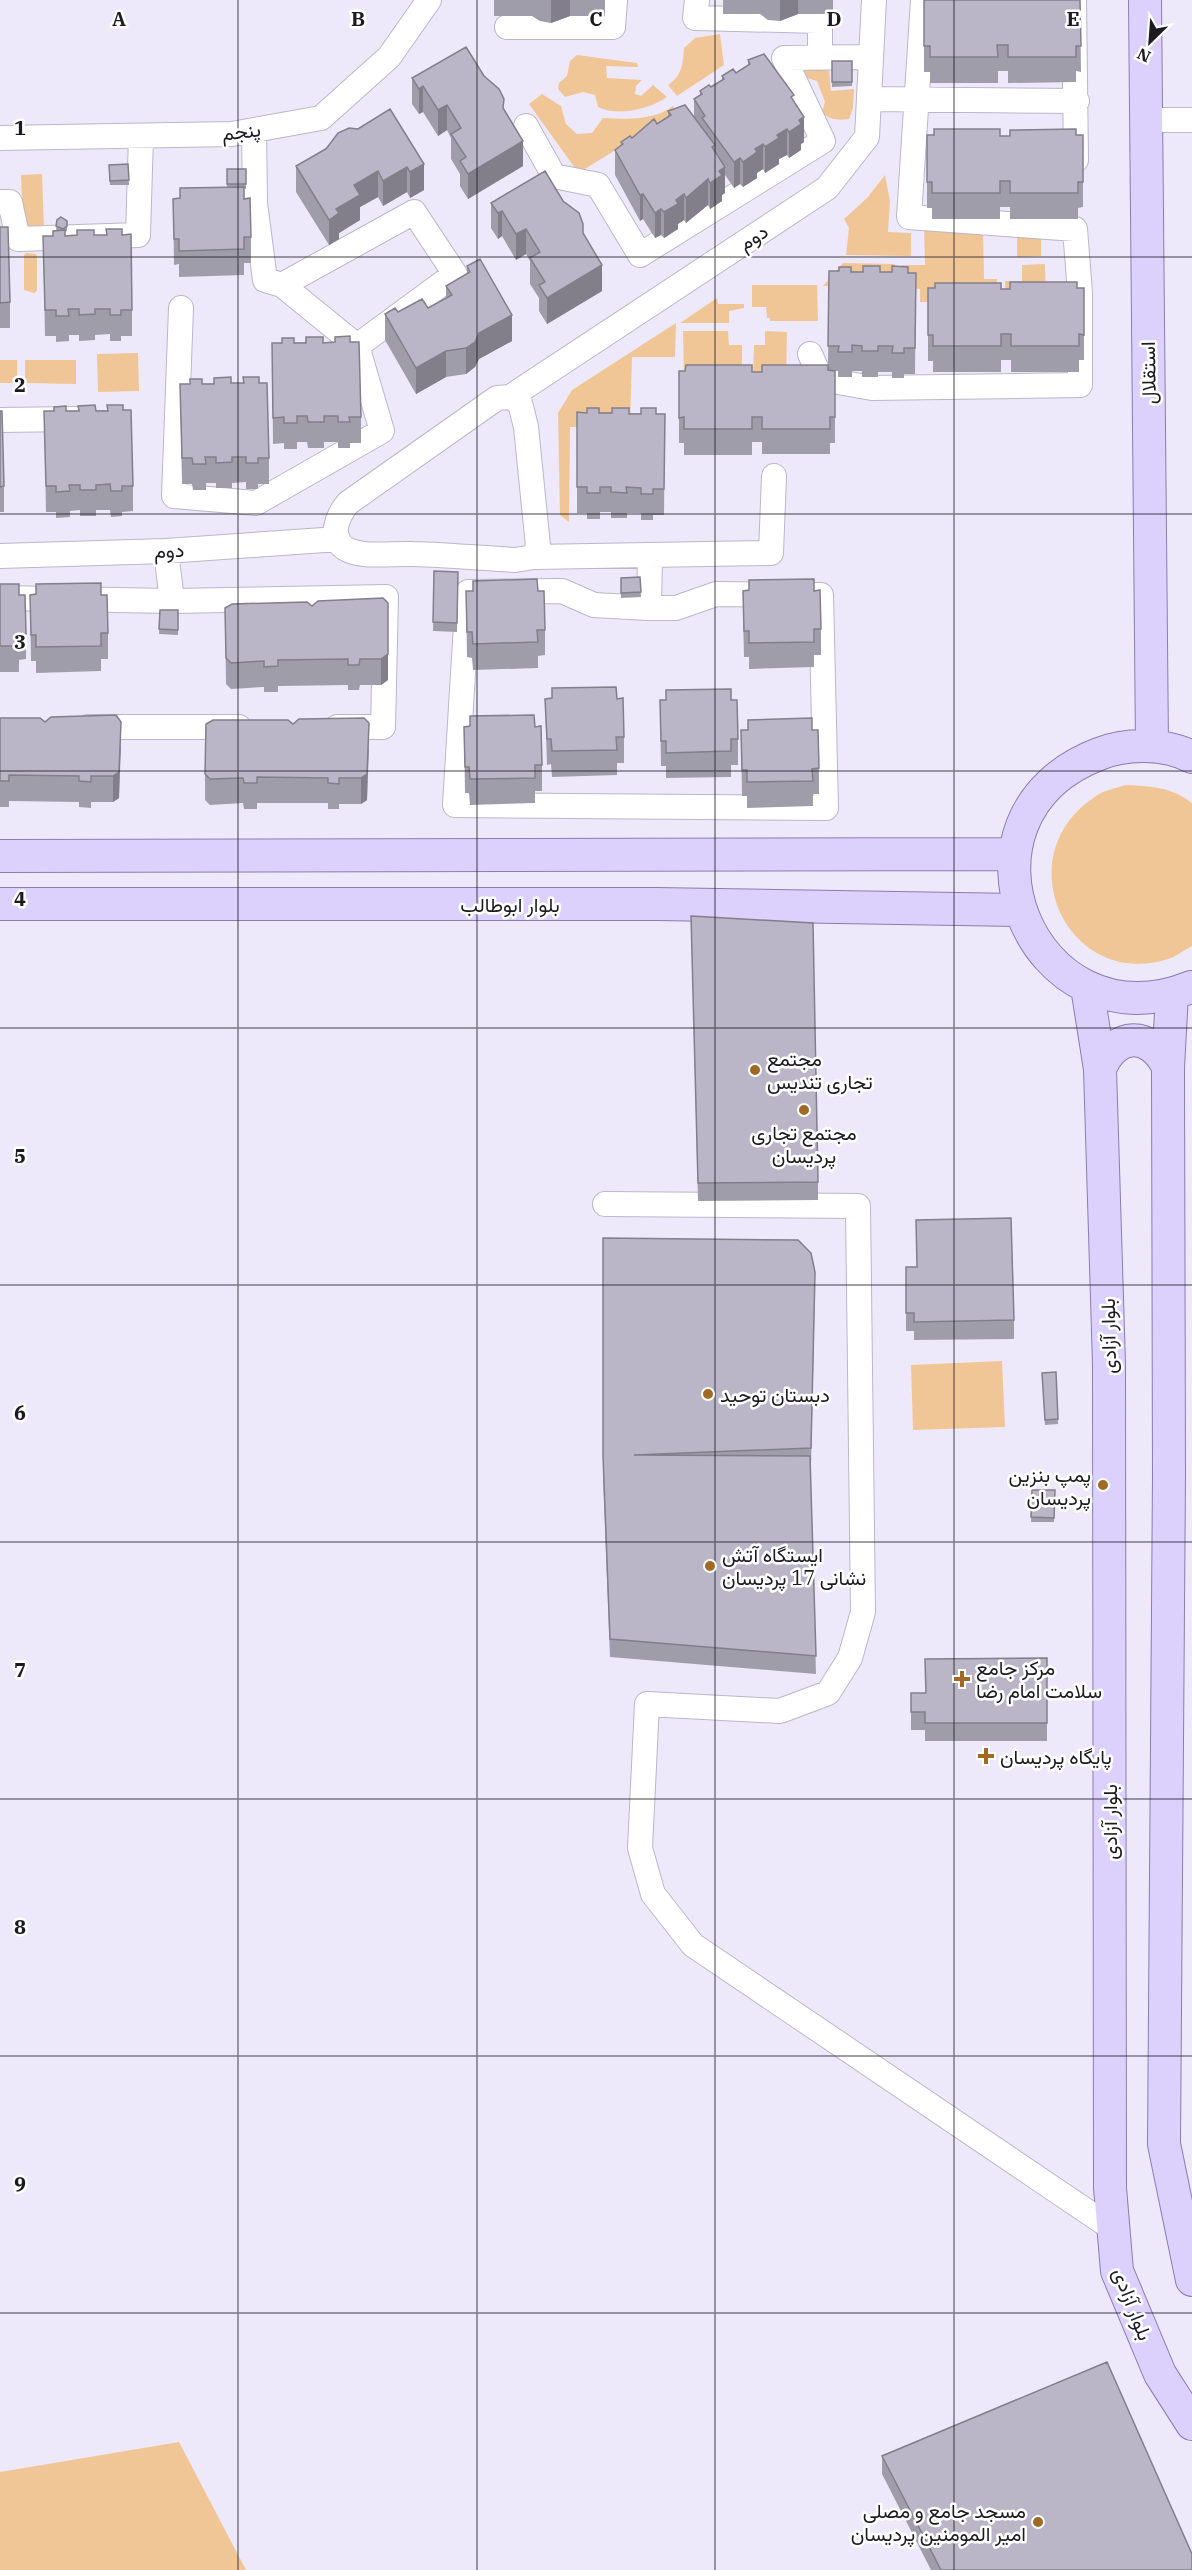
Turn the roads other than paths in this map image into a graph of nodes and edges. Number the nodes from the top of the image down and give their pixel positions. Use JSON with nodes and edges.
{"nodes":[{"id":1,"x":429,"y":0,"type":"edge"},
{"id":2,"x":615,"y":0,"type":"edge"},
{"id":3,"x":697,"y":0,"type":"edge"},
{"id":4,"x":874,"y":0,"type":"edge"},
{"id":5,"x":923,"y":0,"type":"edge"},
{"id":6,"x":1074,"y":0,"type":"edge"},
{"id":7,"x":1145,"y":0,"type":"edge"},
{"id":8,"x":507,"y":27,"type":"dead end"},
{"id":9,"x":820,"y":57,"type":"junction"},
{"id":10,"x":871,"y":57,"type":"junction"},
{"id":11,"x":869,"y":99,"type":"junction"},
{"id":12,"x":918,"y":100,"type":"junction"},
{"id":13,"x":1077,"y":101,"type":"junction"},
{"id":14,"x":1144,"y":120,"type":"junction"},
{"id":15,"x":1192,"y":120,"type":"edge"},
{"id":16,"x":526,"y":126,"type":"dead end"},
{"id":17,"x":254,"y":130,"type":"junction"},
{"id":18,"x":141,"y":136,"type":"junction"},
{"id":19,"x":0,"y":138,"type":"edge"},
{"id":20,"x":0,"y":202,"type":"edge"},
{"id":21,"x":1075,"y":206,"type":"junction"},
{"id":22,"x":282,"y":285,"type":"junction"},
{"id":23,"x":181,"y":308,"type":"dead end"},
{"id":24,"x":357,"y":346,"type":"junction"},
{"id":25,"x":810,"y":354,"type":"dead end"},
{"id":26,"x":510,"y":397,"type":"junction"},
{"id":27,"x":104,"y":418,"type":"edge"},
{"id":28,"x":0,"y":420,"type":"edge"},
{"id":29,"x":774,"y":476,"type":"dead end"},
{"id":30,"x":338,"y":539,"type":"junction"},
{"id":31,"x":166,"y":551,"type":"junction"},
{"id":32,"x":0,"y":556,"type":"edge"},
{"id":33,"x":650,"y":556,"type":"junction"},
{"id":34,"x":534,"y":557,"type":"junction"},
{"id":35,"x":0,"y":598,"type":"edge"},
{"id":36,"x":172,"y":600,"type":"junction"},
{"id":37,"x":649,"y":608,"type":"junction"},
{"id":38,"x":60,"y":726,"type":"edge"},
{"id":39,"x":263,"y":726,"type":"edge"},
{"id":40,"x":311,"y":726,"type":"edge"},
{"id":41,"x":1152,"y":746,"type":"junction"},
{"id":42,"x":1192,"y":758,"type":"edge"},
{"id":43,"x":1014,"y":854,"type":"junction"},
{"id":44,"x":0,"y":856,"type":"edge"},
{"id":45,"x":0,"y":904,"type":"edge"},
{"id":46,"x":1019,"y":910,"type":"junction"},
{"id":47,"x":1087,"y":987,"type":"junction"},
{"id":48,"x":1182,"y":990,"type":"edge"},
{"id":49,"x":1168,"y":1068,"type":"junction"},
{"id":50,"x":1100,"y":1069,"type":"junction"},
{"id":51,"x":605,"y":1204,"type":"dead end"},
{"id":52,"x":1113,"y":2229,"type":"junction"},
{"id":53,"x":1192,"y":2280,"type":"edge"},
{"id":54,"x":1192,"y":2424,"type":"edge"}],
"edges":[{"from":1,"to":17,"type":"street","name":"پنجم"},
{"from":2,"to":8,"type":"street"},
{"from":3,"to":9,"type":"street"},
{"from":4,"to":10,"type":"street","name":"دوم"},
{"from":5,"to":12,"type":"street"},
{"from":6,"to":13,"type":"street"},
{"from":7,"to":14,"type":"main road","name":"استقلال"},
{"from":9,"to":10,"type":"street"},
{"from":9,"to":16,"type":"street"},
{"from":10,"to":11,"type":"street","name":"دوم"},
{"from":11,"to":12,"type":"street"},
{"from":11,"to":26,"type":"street","name":"دوم"},
{"from":12,"to":13,"type":"street"},
{"from":12,"to":21,"type":"street"},
{"from":13,"to":21,"type":"street"},
{"from":14,"to":15,"type":"street"},
{"from":14,"to":41,"type":"main road","name":"استقلال"},
{"from":17,"to":18,"type":"street","name":"پنجم"},
{"from":17,"to":22,"type":"street"},
{"from":18,"to":19,"type":"street","name":"پنجم"},
{"from":18,"to":20,"type":"street"},
{"from":21,"to":25,"type":"street"},
{"from":22,"to":24,"type":"street"},
{"from":22,"to":24,"type":"street"},
{"from":23,"to":24,"type":"street"},
{"from":26,"to":30,"type":"street","name":"دوم"},
{"from":26,"to":34,"type":"street"},
{"from":27,"to":28,"type":"street"},
{"from":29,"to":33,"type":"street"},
{"from":30,"to":31,"type":"street","name":"دوم"},
{"from":30,"to":34,"type":"street"},
{"from":31,"to":32,"type":"street","name":"دوم"},
{"from":31,"to":36,"type":"street"},
{"from":33,"to":34,"type":"street"},
{"from":33,"to":37,"type":"street"},
{"from":35,"to":36,"type":"street"},
{"from":36,"to":40,"type":"street"},
{"from":37,"to":37,"type":"street"},
{"from":38,"to":39,"type":"street"},
{"from":41,"to":42,"type":"main road"},
{"from":41,"to":43,"type":"main road"},
{"from":43,"to":44,"type":"main road"},
{"from":43,"to":46,"type":"main road"},
{"from":45,"to":46,"type":"main road","name":"بلوار ابوطالب"},
{"from":46,"to":47,"type":"main road"},
{"from":47,"to":48,"type":"main road"},
{"from":47,"to":50,"type":"main road","name":"بلوار آزادی"},
{"from":48,"to":49,"type":"main road"},
{"from":49,"to":50,"type":"main road"},
{"from":49,"to":53,"type":"main road"},
{"from":50,"to":52,"type":"main road","name":"بلوار آزادی"},
{"from":51,"to":52,"type":"street"},
{"from":52,"to":54,"type":"main road","name":"بلوار آزادی"}]}
